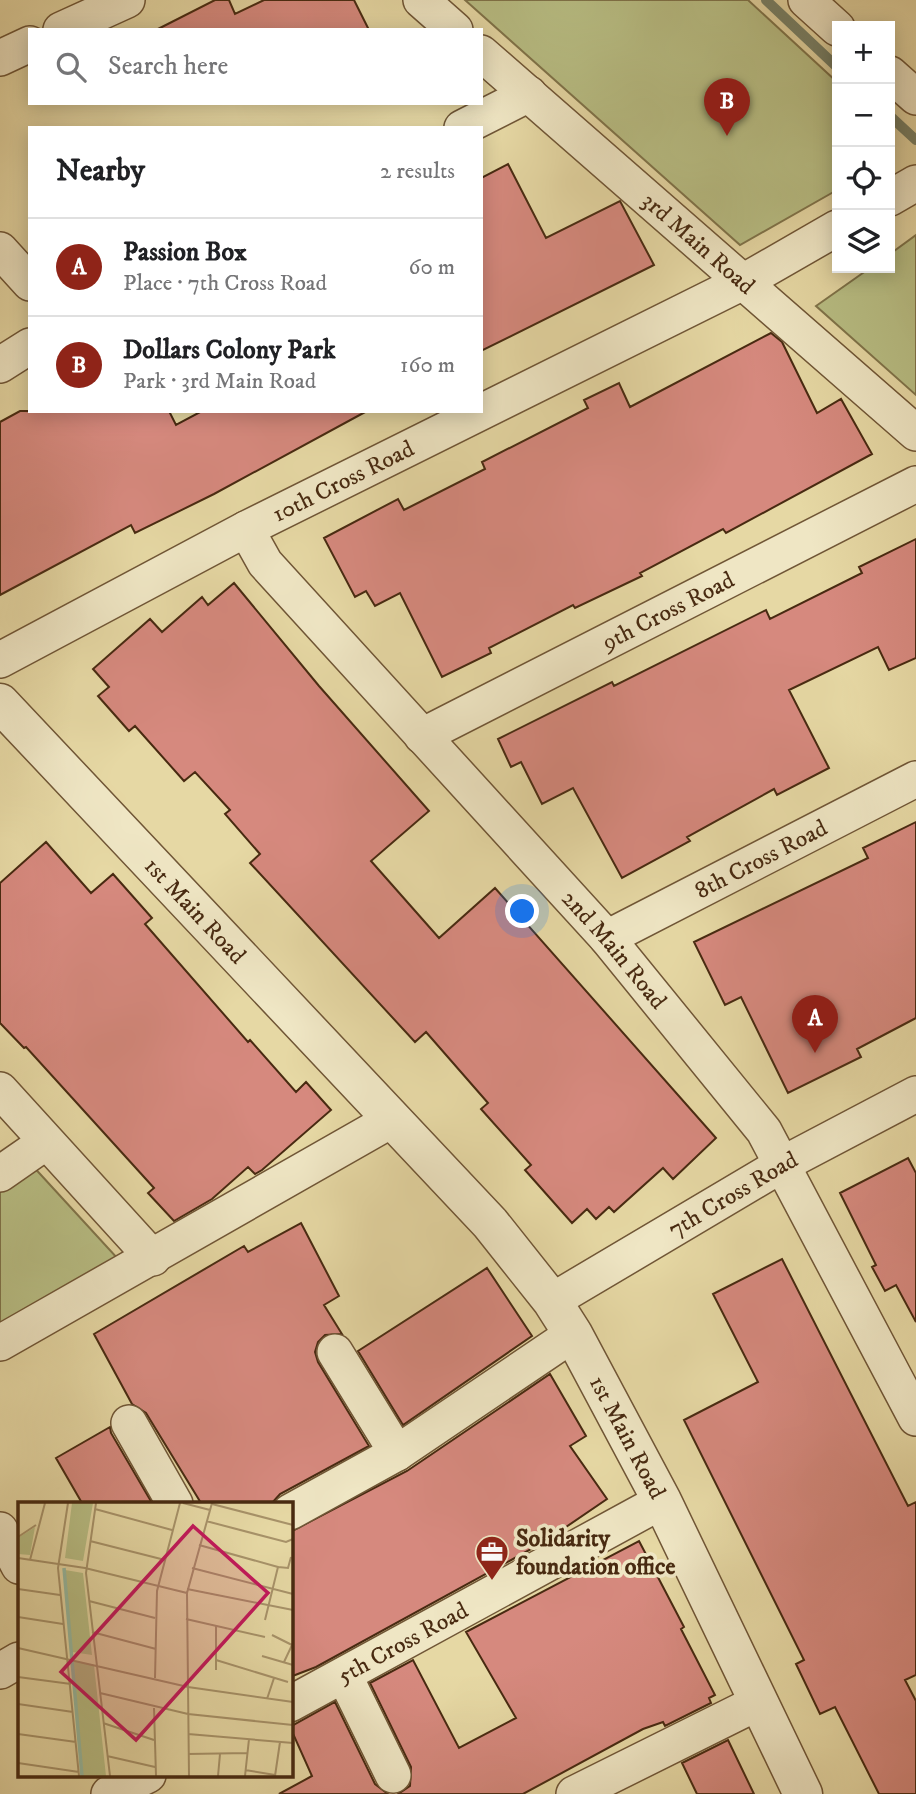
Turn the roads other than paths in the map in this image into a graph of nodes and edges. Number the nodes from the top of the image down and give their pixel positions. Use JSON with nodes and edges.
{"nodes":[{"id":1,"x":127,"y":0,"type":"edge"},
{"id":2,"x":421,"y":0,"type":"edge"},
{"id":3,"x":806,"y":0,"type":"edge"},
{"id":4,"x":832,"y":23,"type":"edge"},
{"id":5,"x":65,"y":28,"type":"edge"},
{"id":6,"x":453,"y":28,"type":"edge"},
{"id":7,"x":28,"y":45,"type":"edge"},
{"id":8,"x":483,"y":55,"type":"edge"},
{"id":9,"x":0,"y":58,"type":"edge"},
{"id":10,"x":895,"y":78,"type":"edge"},
{"id":11,"x":529,"y":94,"type":"junction"},
{"id":12,"x":916,"y":97,"type":"edge"},
{"id":13,"x":465,"y":126,"type":"edge"},
{"id":14,"x":916,"y":183,"type":"edge"},
{"id":15,"x":895,"y":195,"type":"edge"},
{"id":16,"x":832,"y":231,"type":"edge"},
{"id":17,"x":0,"y":250,"type":"edge"},
{"id":18,"x":28,"y":281,"type":"edge"},
{"id":19,"x":743,"y":282,"type":"junction"},
{"id":20,"x":28,"y":347,"type":"edge"},
{"id":21,"x":0,"y":365,"type":"edge"},
{"id":22,"x":483,"y":411,"type":"edge"},
{"id":23,"x":479,"y":413,"type":"edge"},
{"id":24,"x":916,"y":433,"type":"edge"},
{"id":25,"x":916,"y":484,"type":"edge"},
{"id":26,"x":246,"y":529,"type":"junction"},
{"id":27,"x":0,"y":660,"type":"edge"},
{"id":28,"x":0,"y":703,"type":"edge"},
{"id":29,"x":422,"y":736,"type":"junction"},
{"id":30,"x":916,"y":779,"type":"edge"},
{"id":31,"x":607,"y":938,"type":"junction"},
{"id":32,"x":0,"y":1090,"type":"edge"},
{"id":33,"x":916,"y":1094,"type":"edge"},
{"id":34,"x":393,"y":1119,"type":"junction"},
{"id":35,"x":46,"y":1142,"type":"junction"},
{"id":36,"x":783,"y":1164,"type":"junction"},
{"id":37,"x":0,"y":1174,"type":"edge"},
{"id":38,"x":153,"y":1258,"type":"junction"},
{"id":39,"x":552,"y":1301,"type":"junction"},
{"id":40,"x":573,"y":1334,"type":"junction"},
{"id":41,"x":0,"y":1343,"type":"edge"},
{"id":42,"x":335,"y":1352,"type":"dead end"},
{"id":43,"x":911,"y":1396,"type":"edge"},
{"id":44,"x":129,"y":1423,"type":"dead end"},
{"id":45,"x":397,"y":1453,"type":"junction"},
{"id":46,"x":662,"y":1501,"type":"junction"},
{"id":47,"x":174,"y":1502,"type":"edge"},
{"id":48,"x":292,"y":1511,"type":"edge"},
{"id":49,"x":0,"y":1530,"type":"edge"},
{"id":50,"x":18,"y":1564,"type":"edge"},
{"id":51,"x":18,"y":1661,"type":"edge"},
{"id":52,"x":0,"y":1671,"type":"edge"},
{"id":53,"x":345,"y":1677,"type":"junction"},
{"id":54,"x":758,"y":1702,"type":"junction"},
{"id":55,"x":292,"y":1703,"type":"edge"},
{"id":56,"x":393,"y":1775,"type":"dead end"},
{"id":57,"x":146,"y":1776,"type":"edge"},
{"id":58,"x":109,"y":1794,"type":"edge"},
{"id":59,"x":574,"y":1794,"type":"edge"},
{"id":60,"x":803,"y":1794,"type":"edge"}],
"edges":[{"from":1,"to":5,"type":"street"},
{"from":2,"to":6,"type":"street"},
{"from":3,"to":4,"type":"street"},
{"from":7,"to":9,"type":"street"},
{"from":8,"to":11,"type":"street","name":"3rd Main Road"},
{"from":10,"to":12,"type":"street"},
{"from":11,"to":13,"type":"street"},
{"from":11,"to":19,"type":"street","name":"3rd Main Road"},
{"from":14,"to":15,"type":"street"},
{"from":16,"to":19,"type":"street","name":"10th Cross Road"},
{"from":17,"to":18,"type":"street"},
{"from":19,"to":22,"type":"street","name":"10th Cross Road"},
{"from":19,"to":24,"type":"street","name":"3rd Main Road"},
{"from":20,"to":21,"type":"street"},
{"from":23,"to":26,"type":"street","name":"10th Cross Road"},
{"from":25,"to":29,"type":"street","name":"9th Cross Road"},
{"from":26,"to":27,"type":"street","name":"10th Cross Road"},
{"from":26,"to":29,"type":"street","name":"2nd Main Road"},
{"from":28,"to":34,"type":"street","name":"1st Main Road"},
{"from":29,"to":31,"type":"street","name":"2nd Main Road"},
{"from":30,"to":31,"type":"street","name":"8th Cross Road"},
{"from":31,"to":36,"type":"street","name":"2nd Main Road"},
{"from":32,"to":35,"type":"street"},
{"from":33,"to":36,"type":"street","name":"7th Cross Road"},
{"from":34,"to":38,"type":"street"},
{"from":34,"to":39,"type":"street","name":"1st Main Road"},
{"from":35,"to":37,"type":"street"},
{"from":35,"to":38,"type":"street"},
{"from":36,"to":39,"type":"street","name":"7th Cross Road"},
{"from":36,"to":43,"type":"street","name":"2nd Main Road"},
{"from":38,"to":41,"type":"street"},
{"from":39,"to":40,"type":"street","name":"1st Main Road"},
{"from":40,"to":45,"type":"street"},
{"from":40,"to":46,"type":"street","name":"1st Main Road"},
{"from":42,"to":45,"type":"street"},
{"from":44,"to":47,"type":"street"},
{"from":45,"to":48,"type":"street"},
{"from":46,"to":53,"type":"street","name":"5th Cross Road"},
{"from":46,"to":54,"type":"street","name":"1st Main Road"},
{"from":49,"to":50,"type":"street"},
{"from":51,"to":52,"type":"street"},
{"from":53,"to":55,"type":"street","name":"5th Cross Road"},
{"from":53,"to":56,"type":"street"},
{"from":54,"to":59,"type":"street"},
{"from":54,"to":60,"type":"street","name":"1st Main Road"},
{"from":57,"to":58,"type":"street"}]}
